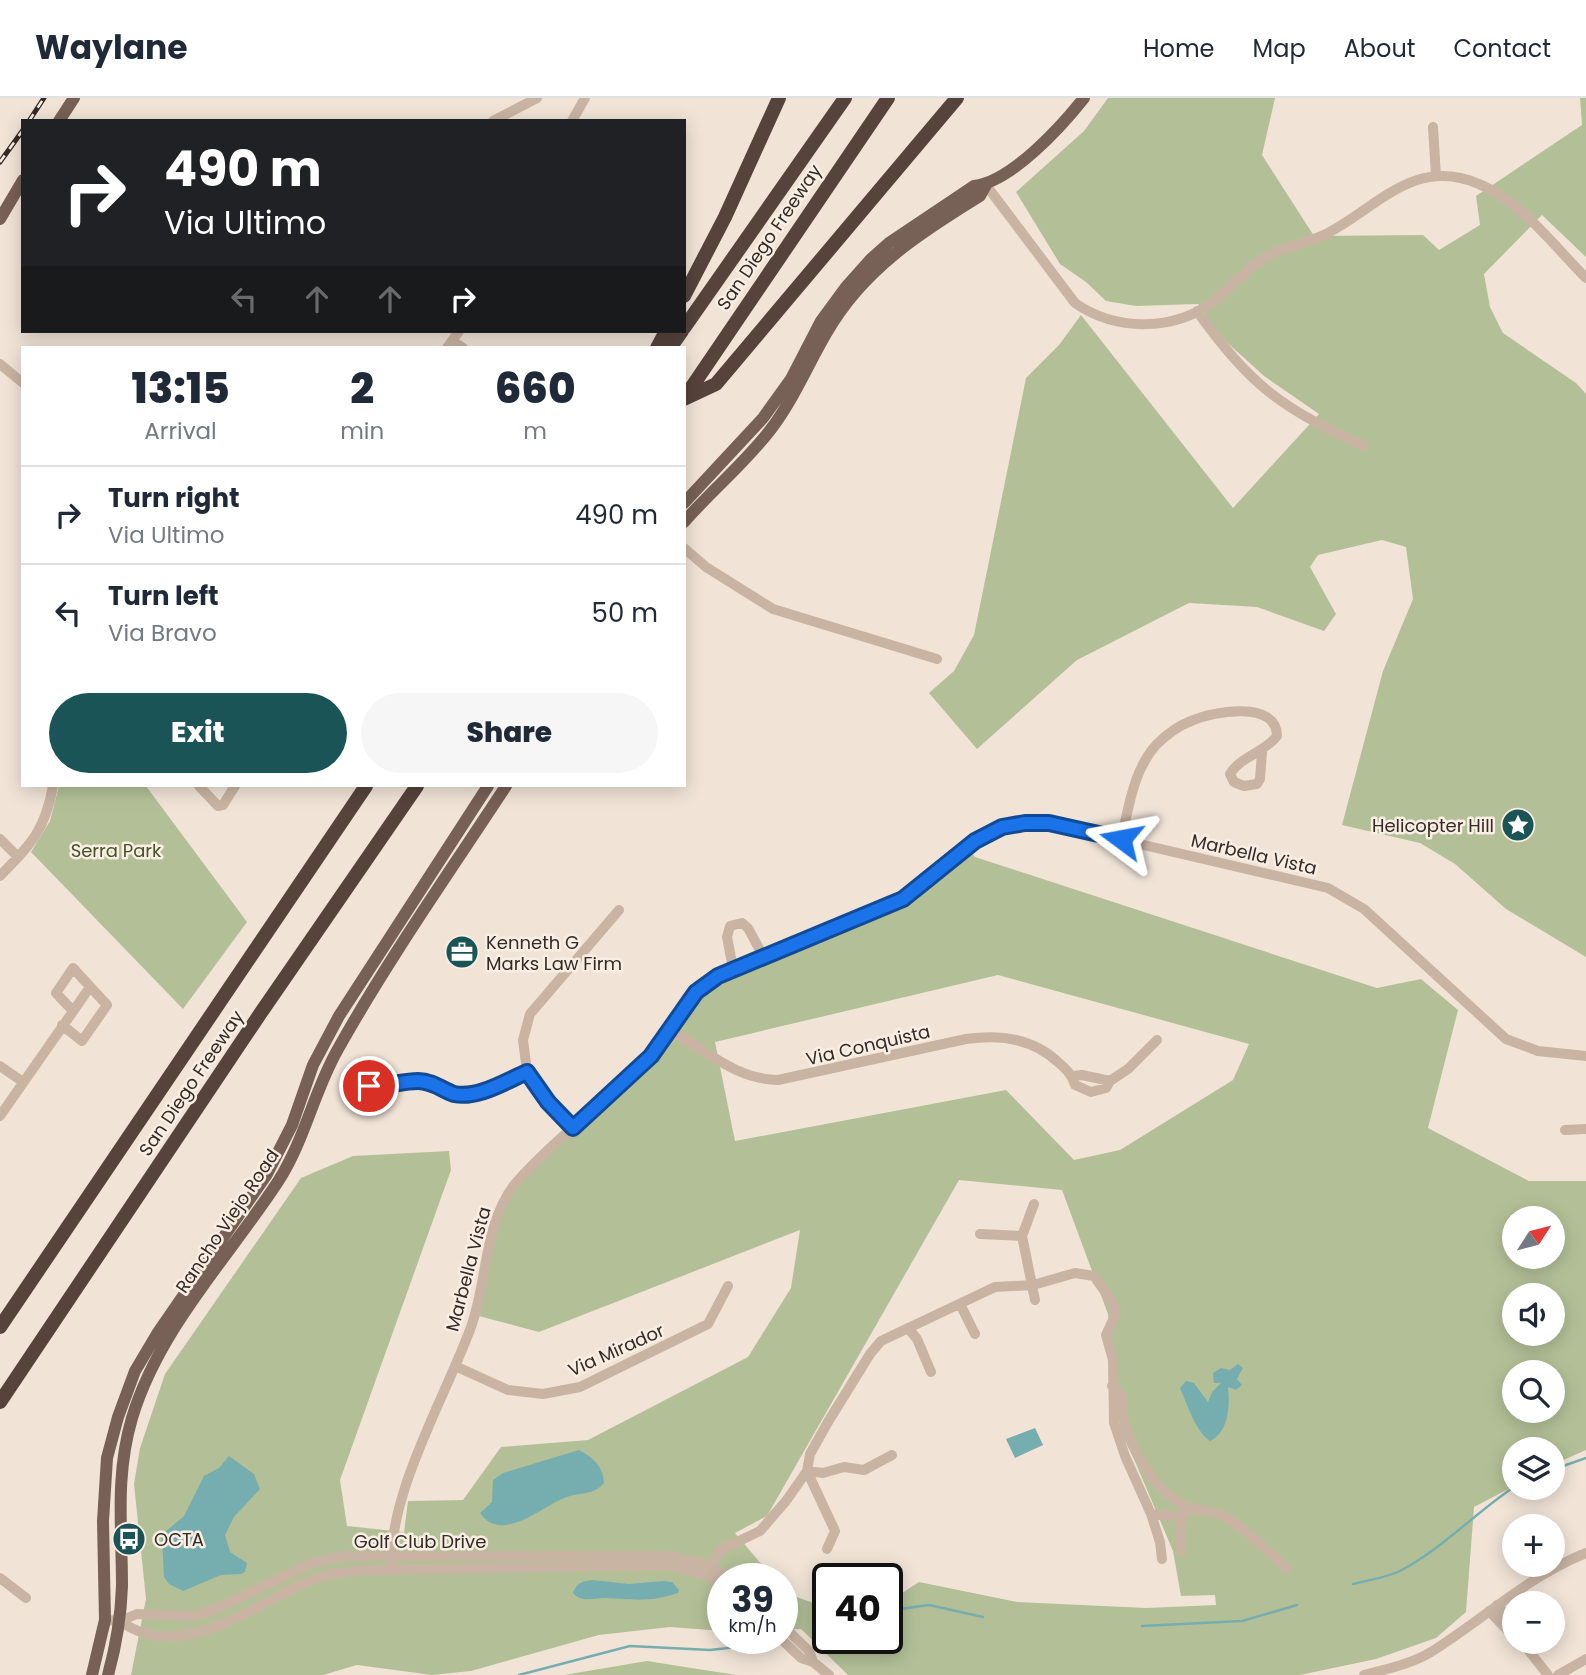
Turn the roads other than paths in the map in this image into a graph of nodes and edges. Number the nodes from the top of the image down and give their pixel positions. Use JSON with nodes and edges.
{"nodes":[{"id":1,"x":74,"y":98,"type":"edge"},
{"id":2,"x":537,"y":98,"type":"edge"},
{"id":3,"x":586,"y":98,"type":"edge"},
{"id":4,"x":779,"y":98,"type":"edge"},
{"id":5,"x":845,"y":98,"type":"edge"},
{"id":6,"x":888,"y":98,"type":"edge"},
{"id":7,"x":957,"y":98,"type":"edge"},
{"id":8,"x":1084,"y":98,"type":"edge"},
{"id":9,"x":60,"y":119,"type":"edge"},
{"id":10,"x":497,"y":119,"type":"edge"},
{"id":11,"x":573,"y":119,"type":"edge"},
{"id":12,"x":1433,"y":127,"type":"dead end"},
{"id":13,"x":1436,"y":176,"type":"junction"},
{"id":14,"x":21,"y":183,"type":"edge"},
{"id":15,"x":986,"y":185,"type":"junction"},
{"id":16,"x":0,"y":219,"type":"edge"},
{"id":17,"x":1586,"y":278,"type":"edge"},
{"id":18,"x":686,"y":292,"type":"edge"},
{"id":19,"x":1197,"y":312,"type":"junction"},
{"id":20,"x":686,"y":325,"type":"edge"},
{"id":21,"x":0,"y":365,"type":"edge"},
{"id":22,"x":21,"y":381,"type":"edge"},
{"id":23,"x":686,"y":396,"type":"edge"},
{"id":24,"x":686,"y":398,"type":"edge"},
{"id":25,"x":781,"y":405,"type":"junction"},
{"id":26,"x":1364,"y":446,"type":"dead end"},
{"id":27,"x":686,"y":501,"type":"edge"},
{"id":28,"x":686,"y":520,"type":"edge"},
{"id":29,"x":686,"y":550,"type":"edge"},
{"id":30,"x":937,"y":659,"type":"dead end"},
{"id":31,"x":1262,"y":752,"type":"dead end"},
{"id":32,"x":54,"y":787,"type":"edge"},
{"id":33,"x":200,"y":787,"type":"edge"},
{"id":34,"x":234,"y":787,"type":"edge"},
{"id":35,"x":365,"y":787,"type":"edge"},
{"id":36,"x":416,"y":787,"type":"edge"},
{"id":37,"x":487,"y":787,"type":"edge"},
{"id":38,"x":505,"y":787,"type":"edge"},
{"id":39,"x":0,"y":839,"type":"edge"},
{"id":40,"x":1121,"y":839,"type":"junction"},
{"id":41,"x":18,"y":857,"type":"junction"},
{"id":42,"x":0,"y":876,"type":"edge"},
{"id":43,"x":619,"y":910,"type":"dead end"},
{"id":44,"x":764,"y":956,"type":"junction"},
{"id":45,"x":733,"y":968,"type":"junction"},
{"id":46,"x":90,"y":987,"type":"junction"},
{"id":47,"x":73,"y":1011,"type":"junction"},
{"id":48,"x":62,"y":1026,"type":"junction"},
{"id":49,"x":670,"y":1031,"type":"junction"},
{"id":50,"x":1157,"y":1041,"type":"dead end"},
{"id":51,"x":1586,"y":1056,"type":"edge"},
{"id":52,"x":0,"y":1066,"type":"edge"},
{"id":53,"x":527,"y":1072,"type":"junction"},
{"id":54,"x":23,"y":1082,"type":"junction"},
{"id":55,"x":369,"y":1086,"type":"dead end"},
{"id":56,"x":0,"y":1116,"type":"edge"},
{"id":57,"x":573,"y":1128,"type":"junction"},
{"id":58,"x":1586,"y":1129,"type":"edge"},
{"id":59,"x":1565,"y":1130,"type":"dead end"},
{"id":60,"x":1034,"y":1204,"type":"dead end"},
{"id":61,"x":979,"y":1234,"type":"dead end"},
{"id":62,"x":1022,"y":1236,"type":"junction"},
{"id":63,"x":1033,"y":1285,"type":"junction"},
{"id":64,"x":728,"y":1286,"type":"dead end"},
{"id":65,"x":1035,"y":1300,"type":"dead end"},
{"id":66,"x":960,"y":1304,"type":"junction"},
{"id":67,"x":0,"y":1327,"type":"edge"},
{"id":68,"x":908,"y":1328,"type":"junction"},
{"id":69,"x":975,"y":1334,"type":"dead end"},
{"id":70,"x":455,"y":1366,"type":"junction"},
{"id":71,"x":931,"y":1372,"type":"dead end"},
{"id":72,"x":1112,"y":1386,"type":"junction"},
{"id":73,"x":0,"y":1402,"type":"edge"},
{"id":74,"x":892,"y":1455,"type":"dead end"},
{"id":75,"x":807,"y":1471,"type":"junction"},
{"id":76,"x":1192,"y":1508,"type":"junction"},
{"id":77,"x":1151,"y":1514,"type":"junction"},
{"id":78,"x":1180,"y":1517,"type":"junction"},
{"id":79,"x":827,"y":1549,"type":"dead end"},
{"id":80,"x":1181,"y":1551,"type":"dead end"},
{"id":81,"x":1586,"y":1553,"type":"edge"},
{"id":82,"x":391,"y":1556,"type":"junction"},
{"id":83,"x":1162,"y":1559,"type":"dead end"},
{"id":84,"x":713,"y":1563,"type":"edge"},
{"id":85,"x":1287,"y":1568,"type":"dead end"},
{"id":86,"x":392,"y":1570,"type":"junction"},
{"id":87,"x":707,"y":1571,"type":"edge"},
{"id":88,"x":707,"y":1571,"type":"edge"},
{"id":89,"x":0,"y":1578,"type":"edge"},
{"id":90,"x":26,"y":1598,"type":"dead end"},
{"id":91,"x":1493,"y":1608,"type":"junction"},
{"id":92,"x":1502,"y":1615,"type":"edge"},
{"id":93,"x":105,"y":1620,"type":"junction"},
{"id":94,"x":1502,"y":1620,"type":"edge"},
{"id":95,"x":120,"y":1621,"type":"junction"},
{"id":96,"x":798,"y":1641,"type":"edge"},
{"id":97,"x":797,"y":1654,"type":"edge"},
{"id":98,"x":1531,"y":1654,"type":"edge"},
{"id":99,"x":1586,"y":1659,"type":"edge"},
{"id":100,"x":813,"y":1662,"type":"junction"},
{"id":101,"x":92,"y":1675,"type":"edge"},
{"id":102,"x":108,"y":1675,"type":"edge"},
{"id":103,"x":830,"y":1675,"type":"edge"},
{"id":104,"x":1364,"y":1675,"type":"edge"},
{"id":105,"x":1548,"y":1675,"type":"edge"},
{"id":106,"x":1558,"y":1675,"type":"edge"}],
"edges":[{"from":1,"to":9,"type":"main road"},
{"from":2,"to":10,"type":"street"},
{"from":3,"to":11,"type":"street"},
{"from":4,"to":18,"type":"highway"},
{"from":5,"to":20,"type":"highway","name":"San Diego Freeway"},
{"from":6,"to":23,"type":"highway","name":"San Diego Freeway"},
{"from":7,"to":24,"type":"highway"},
{"from":8,"to":15,"type":"main road"},
{"from":12,"to":13,"type":"street"},
{"from":13,"to":17,"type":"street"},
{"from":13,"to":19,"type":"street"},
{"from":14,"to":16,"type":"main road"},
{"from":15,"to":19,"type":"street"},
{"from":15,"to":25,"type":"main road"},
{"from":19,"to":26,"type":"street"},
{"from":21,"to":22,"type":"street"},
{"from":25,"to":27,"type":"main road"},
{"from":25,"to":28,"type":"main road"},
{"from":29,"to":30,"type":"street"},
{"from":31,"to":40,"type":"street"},
{"from":32,"to":41,"type":"street"},
{"from":33,"to":34,"type":"street"},
{"from":35,"to":67,"type":"highway","name":"San Diego Freeway"},
{"from":36,"to":73,"type":"highway","name":"San Diego Freeway"},
{"from":37,"to":93,"type":"main road","name":"Rancho Viejo Road"},
{"from":38,"to":95,"type":"main road","name":"Rancho Viejo Road"},
{"from":39,"to":41,"type":"street"},
{"from":40,"to":44,"type":"street","name":"Marbella Vista"},
{"from":40,"to":51,"type":"street","name":"Marbella Vista"},
{"from":41,"to":42,"type":"street"},
{"from":43,"to":53,"type":"street"},
{"from":44,"to":45,"type":"street","name":"Marbella Vista"},
{"from":44,"to":45,"type":"street"},
{"from":45,"to":49,"type":"street","name":"Marbella Vista"},
{"from":46,"to":47,"type":"street"},
{"from":46,"to":47,"type":"street"},
{"from":46,"to":48,"type":"street"},
{"from":47,"to":48,"type":"street"},
{"from":48,"to":54,"type":"street"},
{"from":49,"to":50,"type":"street","name":"Via Conquista"},
{"from":49,"to":57,"type":"street","name":"Marbella Vista"},
{"from":52,"to":54,"type":"street"},
{"from":53,"to":55,"type":"street"},
{"from":53,"to":57,"type":"street"},
{"from":54,"to":56,"type":"street"},
{"from":57,"to":70,"type":"street","name":"Marbella Vista"},
{"from":58,"to":59,"type":"street"},
{"from":60,"to":62,"type":"street"},
{"from":61,"to":62,"type":"street"},
{"from":62,"to":63,"type":"street"},
{"from":63,"to":65,"type":"street"},
{"from":63,"to":66,"type":"street"},
{"from":63,"to":72,"type":"street"},
{"from":64,"to":70,"type":"street","name":"Via Mirador"},
{"from":66,"to":68,"type":"street"},
{"from":66,"to":69,"type":"street"},
{"from":68,"to":71,"type":"street"},
{"from":68,"to":75,"type":"street"},
{"from":70,"to":82,"type":"street","name":"Marbella Vista"},
{"from":72,"to":76,"type":"street"},
{"from":72,"to":77,"type":"street"},
{"from":74,"to":75,"type":"street"},
{"from":75,"to":79,"type":"street"},
{"from":75,"to":84,"type":"street"},
{"from":76,"to":78,"type":"street"},
{"from":76,"to":85,"type":"street"},
{"from":77,"to":78,"type":"street"},
{"from":77,"to":83,"type":"street"},
{"from":78,"to":80,"type":"street"},
{"from":81,"to":91,"type":"street"},
{"from":82,"to":86,"type":"street","name":"Marbella Vista"},
{"from":82,"to":87,"type":"street","name":"Golf Club Drive"},
{"from":82,"to":95,"type":"street","name":"Golf Club Drive"},
{"from":86,"to":88,"type":"street","name":"Golf Club Drive"},
{"from":86,"to":95,"type":"street","name":"Golf Club Drive"},
{"from":89,"to":90,"type":"street"},
{"from":91,"to":92,"type":"street"},
{"from":91,"to":94,"type":"street"},
{"from":91,"to":104,"type":"street"},
{"from":93,"to":95,"type":"street","name":"Golf Club Drive"},
{"from":93,"to":101,"type":"main road","name":"Rancho Viejo Road"},
{"from":95,"to":102,"type":"main road","name":"Rancho Viejo Road"},
{"from":96,"to":100,"type":"street"},
{"from":97,"to":100,"type":"street"},
{"from":98,"to":105,"type":"street"},
{"from":99,"to":106,"type":"street"},
{"from":100,"to":103,"type":"street"}]}
